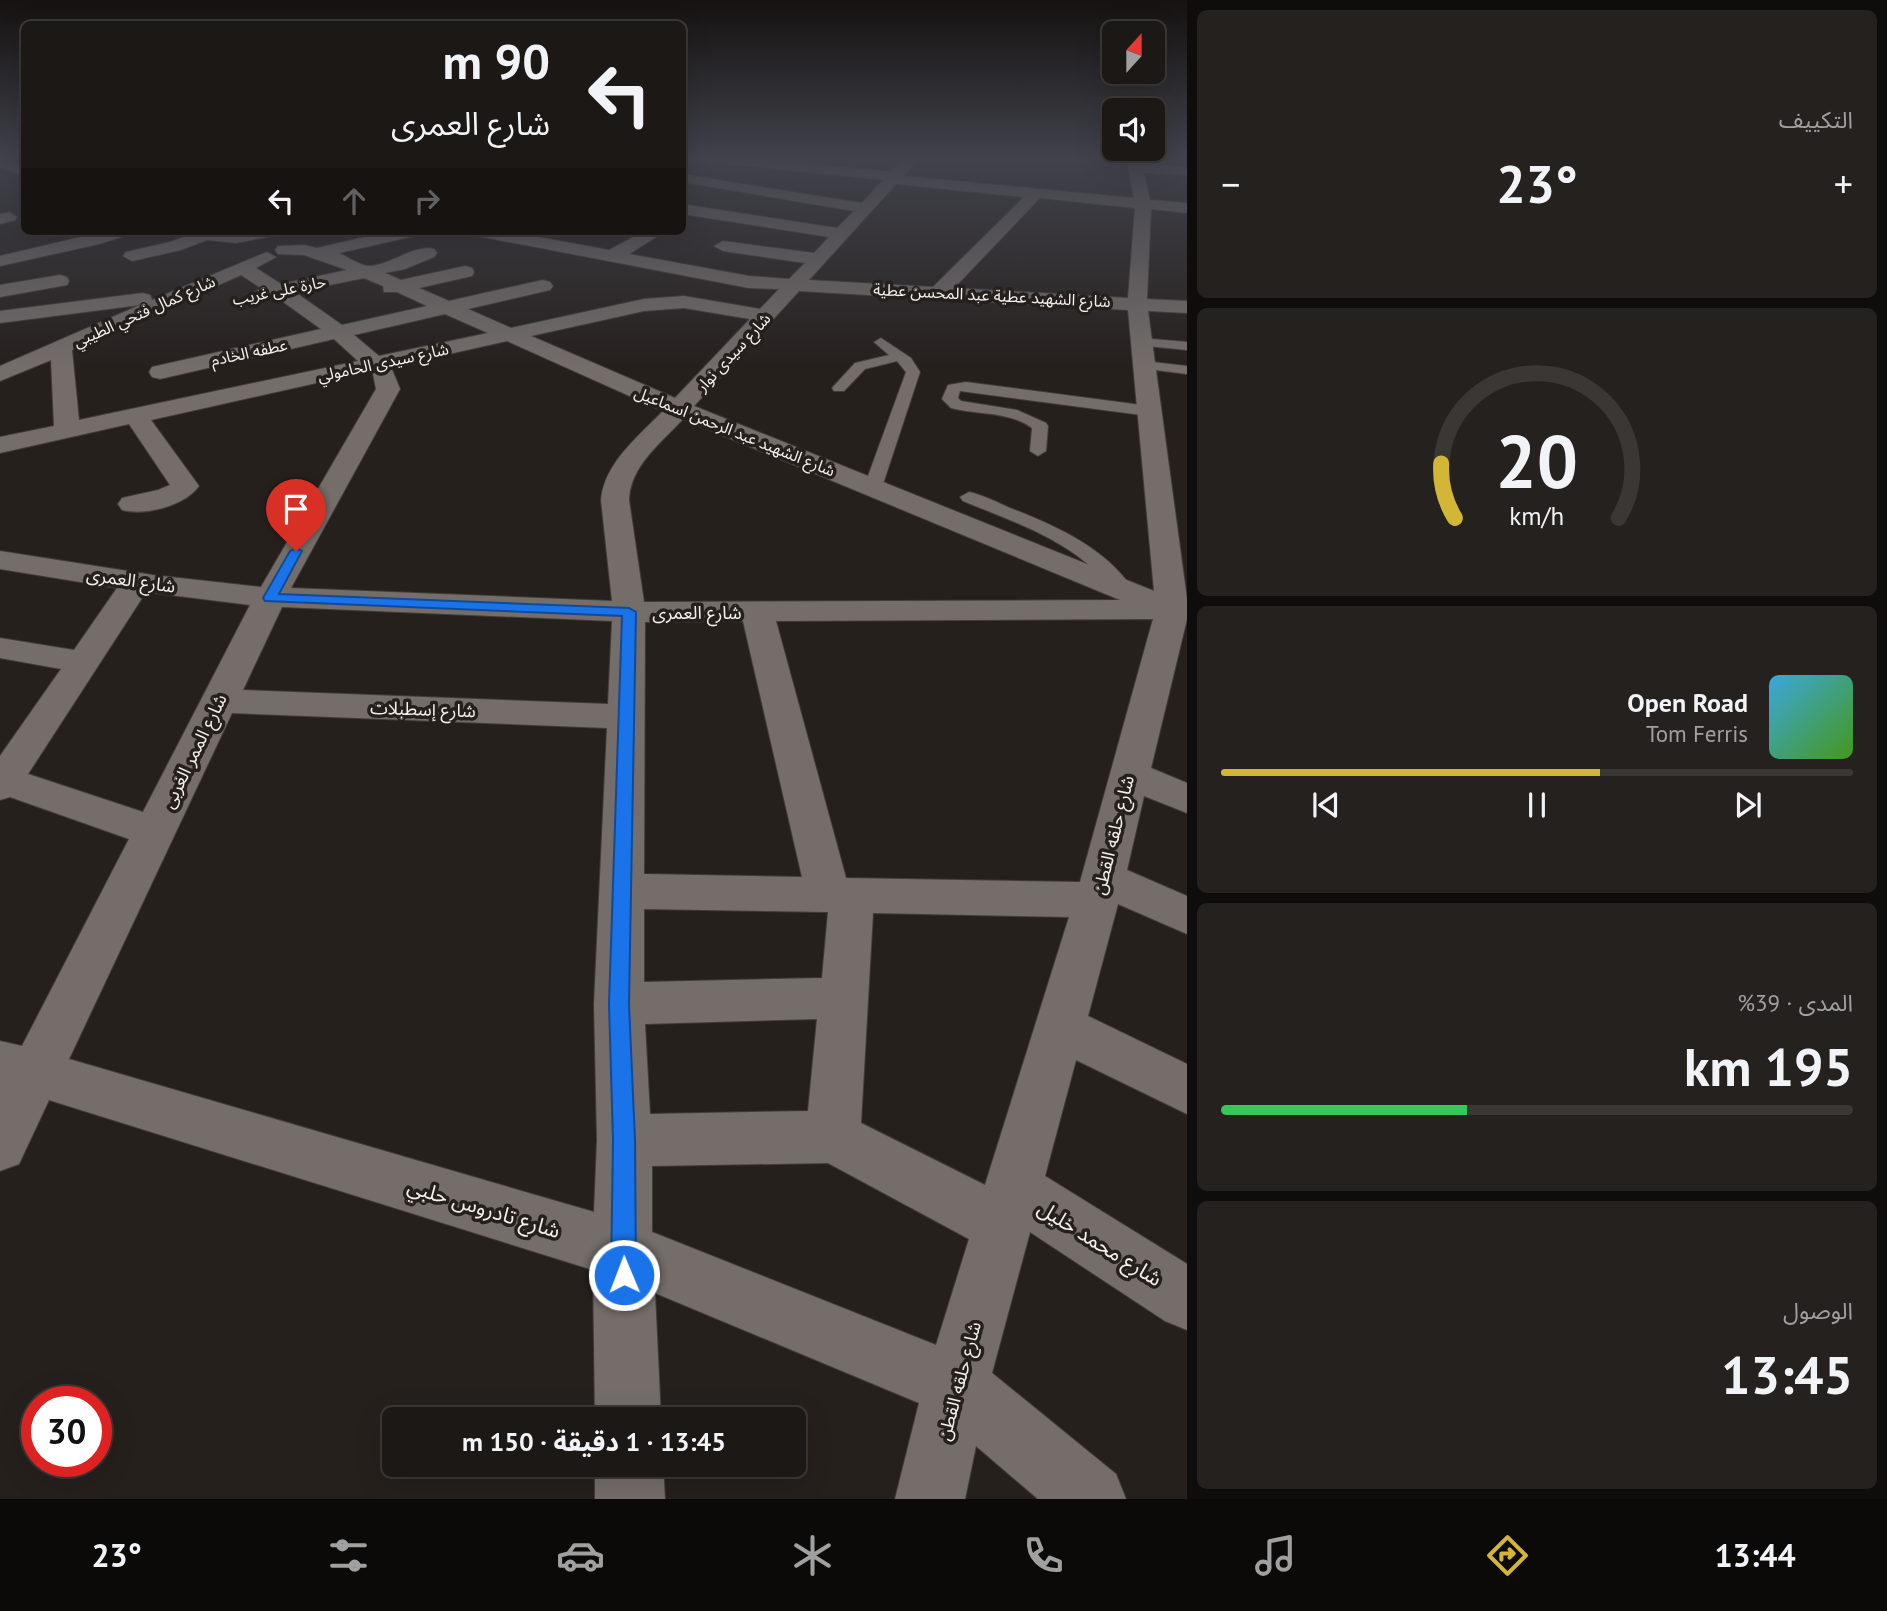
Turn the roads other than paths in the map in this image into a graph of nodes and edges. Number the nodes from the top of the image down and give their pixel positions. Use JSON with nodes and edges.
{"nodes":[{"id":1,"x":796,"y":227,"type":"edge"},
{"id":2,"x":847,"y":227,"type":"edge"},
{"id":3,"x":1003,"y":227,"type":"edge"},
{"id":4,"x":1142,"y":227,"type":"edge"},
{"id":5,"x":841,"y":234,"type":"junction"},
{"id":6,"x":111,"y":235,"type":"edge"},
{"id":7,"x":205,"y":235,"type":"edge"},
{"id":8,"x":220,"y":235,"type":"edge"},
{"id":9,"x":380,"y":235,"type":"edge"},
{"id":10,"x":515,"y":235,"type":"edge"},
{"id":11,"x":569,"y":235,"type":"edge"},
{"id":12,"x":651,"y":235,"type":"edge"},
{"id":13,"x":278,"y":241,"type":"edge"},
{"id":14,"x":11,"y":242,"type":"dead end"},
{"id":15,"x":92,"y":242,"type":"junction"},
{"id":16,"x":322,"y":242,"type":"edge"},
{"id":17,"x":547,"y":244,"type":"junction"},
{"id":18,"x":723,"y":246,"type":"dead end"},
{"id":19,"x":43,"y":250,"type":"junction"},
{"id":20,"x":428,"y":253,"type":"dead end"},
{"id":21,"x":132,"y":256,"type":"junction"},
{"id":22,"x":610,"y":257,"type":"junction"},
{"id":23,"x":817,"y":260,"type":"junction"},
{"id":24,"x":0,"y":261,"type":"edge"},
{"id":25,"x":243,"y":268,"type":"junction"},
{"id":26,"x":465,"y":272,"type":"dead end"},
{"id":27,"x":141,"y":277,"type":"dead end"},
{"id":28,"x":725,"y":279,"type":"junction"},
{"id":29,"x":60,"y":281,"type":"dead end"},
{"id":30,"x":367,"y":283,"type":"junction"},
{"id":31,"x":543,"y":285,"type":"dead end"},
{"id":32,"x":796,"y":285,"type":"junction"},
{"id":33,"x":398,"y":286,"type":"junction"},
{"id":34,"x":278,"y":290,"type":"junction"},
{"id":35,"x":0,"y":291,"type":"edge"},
{"id":36,"x":939,"y":292,"type":"junction"},
{"id":37,"x":183,"y":294,"type":"junction"},
{"id":38,"x":251,"y":295,"type":"dead end"},
{"id":39,"x":323,"y":300,"type":"dead end"},
{"id":40,"x":210,"y":303,"type":"dead end"},
{"id":41,"x":299,"y":303,"type":"junction"},
{"id":42,"x":697,"y":304,"type":"junction"},
{"id":43,"x":1187,"y":307,"type":"edge"},
{"id":44,"x":448,"y":309,"type":"junction"},
{"id":45,"x":766,"y":316,"type":"junction"},
{"id":46,"x":0,"y":317,"type":"edge"},
{"id":47,"x":127,"y":319,"type":"junction"},
{"id":48,"x":339,"y":333,"type":"junction"},
{"id":49,"x":508,"y":335,"type":"junction"},
{"id":50,"x":1141,"y":337,"type":"junction"},
{"id":51,"x":881,"y":342,"type":"dead end"},
{"id":52,"x":1187,"y":346,"type":"edge"},
{"id":53,"x":61,"y":348,"type":"junction"},
{"id":54,"x":900,"y":356,"type":"junction"},
{"id":55,"x":375,"y":364,"type":"junction"},
{"id":56,"x":1187,"y":370,"type":"edge"},
{"id":57,"x":160,"y":372,"type":"dead end"},
{"id":58,"x":0,"y":374,"type":"edge"},
{"id":59,"x":839,"y":388,"type":"dead end"},
{"id":60,"x":680,"y":409,"type":"junction"},
{"id":61,"x":1149,"y":411,"type":"junction"},
{"id":62,"x":136,"y":416,"type":"junction"},
{"id":63,"x":67,"y":431,"type":"junction"},
{"id":64,"x":0,"y":445,"type":"edge"},
{"id":65,"x":1038,"y":451,"type":"dead end"},
{"id":66,"x":873,"y":487,"type":"junction"},
{"id":67,"x":969,"y":497,"type":"dead end"},
{"id":68,"x":132,"y":503,"type":"dead end"},
{"id":69,"x":0,"y":559,"type":"edge"},
{"id":70,"x":138,"y":582,"type":"junction"},
{"id":71,"x":1122,"y":589,"type":"junction"},
{"id":72,"x":270,"y":598,"type":"junction"},
{"id":73,"x":1182,"y":611,"type":"edge"},
{"id":74,"x":629,"y":612,"type":"junction"},
{"id":75,"x":757,"y":612,"type":"junction"},
{"id":76,"x":0,"y":648,"type":"edge"},
{"id":77,"x":83,"y":662,"type":"junction"},
{"id":78,"x":217,"y":701,"type":"junction"},
{"id":79,"x":628,"y":717,"type":"junction"},
{"id":80,"x":1129,"y":774,"type":"junction"},
{"id":81,"x":1,"y":782,"type":"edge"},
{"id":82,"x":1187,"y":799,"type":"edge"},
{"id":83,"x":155,"y":832,"type":"junction"},
{"id":84,"x":1100,"y":889,"type":"junction"},
{"id":85,"x":621,"y":891,"type":"junction"},
{"id":86,"x":840,"y":896,"type":"junction"},
{"id":87,"x":1187,"y":916,"type":"edge"},
{"id":88,"x":844,"y":998,"type":"junction"},
{"id":89,"x":619,"y":1004,"type":"junction"},
{"id":90,"x":1060,"y":1027,"type":"junction"},
{"id":91,"x":18,"y":1069,"type":"edge"},
{"id":92,"x":1187,"y":1090,"type":"edge"},
{"id":93,"x":833,"y":1137,"type":"junction"},
{"id":94,"x":624,"y":1140,"type":"junction"},
{"id":95,"x":0,"y":1145,"type":"edge"},
{"id":96,"x":1007,"y":1206,"type":"junction"},
{"id":97,"x":623,"y":1250,"type":"junction"},
{"id":98,"x":1187,"y":1299,"type":"edge"},
{"id":99,"x":956,"y":1386,"type":"junction"},
{"id":100,"x":628,"y":1407,"type":"edge"},
{"id":101,"x":629,"y":1477,"type":"edge"},
{"id":102,"x":630,"y":1499,"type":"edge"},
{"id":103,"x":930,"y":1499,"type":"edge"},
{"id":104,"x":1091,"y":1499,"type":"edge"}],
"edges":[{"from":1,"to":5,"type":"street"},
{"from":2,"to":5,"type":"street","name":"شارع سيدى نوار"},
{"from":3,"to":36,"type":"street"},
{"from":4,"to":50,"type":"street","name":"شارع حلقه القطن"},
{"from":5,"to":23,"type":"street","name":"شارع سيدى نوار"},
{"from":6,"to":15,"type":"street"},
{"from":7,"to":21,"type":"street"},
{"from":8,"to":13,"type":"street"},
{"from":9,"to":16,"type":"street"},
{"from":10,"to":17,"type":"street","name":"شارع الشهيد عطية عبد المحسن عطية"},
{"from":11,"to":17,"type":"street"},
{"from":12,"to":22,"type":"street"},
{"from":13,"to":16,"type":"street","name":"شارع الشهيد عبد الرحمن اسماعيل"},
{"from":13,"to":25,"type":"street","name":"شارع كمال فتحي الطيبي"},
{"from":14,"to":19,"type":"street"},
{"from":15,"to":19,"type":"street"},
{"from":15,"to":21,"type":"street"},
{"from":16,"to":30,"type":"street","name":"شارع الشهيد عبد الرحمن اسماعيل"},
{"from":17,"to":22,"type":"street","name":"شارع الشهيد عطية عبد المحسن عطية"},
{"from":18,"to":23,"type":"street"},
{"from":19,"to":24,"type":"street"},
{"from":20,"to":30,"type":"street","name":"حارة على غريب"},
{"from":21,"to":27,"type":"street"},
{"from":22,"to":28,"type":"street","name":"شارع الشهيد عطية عبد المحسن عطية"},
{"from":23,"to":32,"type":"street","name":"شارع سيدى نوار"},
{"from":25,"to":34,"type":"street"},
{"from":25,"to":37,"type":"street","name":"شارع كمال فتحي الطيبي"},
{"from":26,"to":33,"type":"street"},
{"from":28,"to":32,"type":"street","name":"شارع الشهيد عطية عبد المحسن عطية"},
{"from":28,"to":42,"type":"street"},
{"from":29,"to":35,"type":"street"},
{"from":30,"to":33,"type":"street","name":"شارع الشهيد عبد الرحمن اسماعيل"},
{"from":30,"to":34,"type":"street","name":"حارة على غريب"},
{"from":31,"to":44,"type":"street","name":"عطفه الخادم"},
{"from":32,"to":36,"type":"street","name":"شارع الشهيد عطية عبد المحسن عطية"},
{"from":32,"to":45,"type":"street","name":"شارع سيدى نوار"},
{"from":33,"to":44,"type":"street","name":"شارع الشهيد عبد الرحمن اسماعيل"},
{"from":34,"to":38,"type":"street","name":"حارة على غريب"},
{"from":34,"to":41,"type":"street"},
{"from":36,"to":50,"type":"street","name":"شارع الشهيد عطية عبد المحسن عطية"},
{"from":37,"to":46,"type":"street"},
{"from":37,"to":47,"type":"street","name":"شارع كمال فتحي الطيبي"},
{"from":39,"to":41,"type":"street"},
{"from":40,"to":47,"type":"street","name":"حارة على غريب"},
{"from":41,"to":48,"type":"street"},
{"from":42,"to":45,"type":"street","name":"شارع سيدى الحامولي"},
{"from":42,"to":49,"type":"street","name":"شارع سيدى الحامولي"},
{"from":43,"to":50,"type":"street","name":"شارع الشهيد عطية عبد المحسن عطية"},
{"from":44,"to":48,"type":"street","name":"عطفه الخادم"},
{"from":44,"to":49,"type":"street","name":"شارع الشهيد عبد الرحمن اسماعيل"},
{"from":45,"to":60,"type":"street","name":"شارع سيدى نوار"},
{"from":47,"to":53,"type":"street","name":"شارع كمال فتحي الطيبي"},
{"from":48,"to":55,"type":"street"},
{"from":48,"to":57,"type":"street","name":"عطفه الخادم"},
{"from":49,"to":55,"type":"street","name":"شارع سيدى الحامولي"},
{"from":49,"to":60,"type":"street","name":"شارع الشهيد عبد الرحمن اسماعيل"},
{"from":50,"to":52,"type":"lane"},
{"from":50,"to":56,"type":"lane"},
{"from":50,"to":61,"type":"street","name":"شارع حلقه القطن"},
{"from":51,"to":54,"type":"lane"},
{"from":53,"to":58,"type":"street","name":"شارع كمال فتحي الطيبي"},
{"from":53,"to":63,"type":"street"},
{"from":54,"to":59,"type":"lane"},
{"from":54,"to":66,"type":"lane"},
{"from":55,"to":62,"type":"street","name":"شارع سيدى الحامولي"},
{"from":55,"to":72,"type":"street","name":"شارع الممر الغربى"},
{"from":60,"to":66,"type":"street","name":"شارع الشهيد عبد الرحمن اسماعيل"},
{"from":60,"to":74,"type":"street","name":"شارع سيدى نوار"},
{"from":61,"to":65,"type":"lane"},
{"from":61,"to":73,"type":"street","name":"شارع حلقه القطن"},
{"from":62,"to":63,"type":"street","name":"شارع سيدى الحامولي"},
{"from":62,"to":68,"type":"street"},
{"from":63,"to":64,"type":"street","name":"شارع سيدى الحامولي"},
{"from":66,"to":71,"type":"street","name":"شارع الشهيد عبد الرحمن اسماعيل"},
{"from":67,"to":71,"type":"lane"},
{"from":69,"to":70,"type":"street","name":"شارع العمرى"},
{"from":70,"to":72,"type":"street","name":"شارع العمرى"},
{"from":70,"to":77,"type":"street"},
{"from":71,"to":73,"type":"street","name":"شارع الشهيد عبد الرحمن اسماعيل"},
{"from":72,"to":74,"type":"street","name":"شارع العمرى"},
{"from":72,"to":78,"type":"street","name":"شارع الممر الغربى"},
{"from":73,"to":75,"type":"street","name":"شارع العمرى"},
{"from":73,"to":80,"type":"street","name":"شارع حلقه القطن"},
{"from":74,"to":75,"type":"street","name":"شارع العمرى"},
{"from":74,"to":79,"type":"street","name":"شارع سيدى نوار"},
{"from":75,"to":86,"type":"street"},
{"from":76,"to":77,"type":"street"},
{"from":77,"to":81,"type":"street"},
{"from":78,"to":79,"type":"street","name":"شارع إسطبلات"},
{"from":78,"to":83,"type":"street","name":"شارع الممر الغربى"},
{"from":79,"to":85,"type":"street","name":"شارع سيدى نوار"},
{"from":80,"to":82,"type":"street"},
{"from":80,"to":84,"type":"street","name":"شارع حلقه القطن"},
{"from":81,"to":83,"type":"street"},
{"from":83,"to":91,"type":"street","name":"شارع الممر الغربى"},
{"from":84,"to":86,"type":"street"},
{"from":84,"to":87,"type":"street"},
{"from":84,"to":90,"type":"street","name":"شارع حلقه القطن"},
{"from":85,"to":86,"type":"street"},
{"from":85,"to":89,"type":"street","name":"شارع سيدى نوار"},
{"from":86,"to":88,"type":"street"},
{"from":88,"to":89,"type":"street"},
{"from":88,"to":93,"type":"street"},
{"from":89,"to":94,"type":"street","name":"شارع سيدى نوار"},
{"from":90,"to":92,"type":"street"},
{"from":90,"to":96,"type":"street","name":"شارع حلقه القطن"},
{"from":91,"to":95,"type":"street","name":"شارع الممر الغربى"},
{"from":91,"to":97,"type":"street","name":"شارع تادروس حلبي"},
{"from":93,"to":94,"type":"street"},
{"from":93,"to":96,"type":"street","name":"شارع محمد خليل"},
{"from":94,"to":97,"type":"street","name":"شارع سيدى نوار"},
{"from":96,"to":98,"type":"street","name":"شارع محمد خليل"},
{"from":96,"to":99,"type":"street","name":"شارع حلقه القطن"},
{"from":97,"to":99,"type":"street","name":"شارع تادروس حلبي"},
{"from":97,"to":100,"type":"street","name":"شارع سيدى نوار"},
{"from":99,"to":103,"type":"street","name":"شارع حلقه القطن"},
{"from":99,"to":104,"type":"street","name":"شارع تادروس حلبي"},
{"from":101,"to":102,"type":"street"}]}
